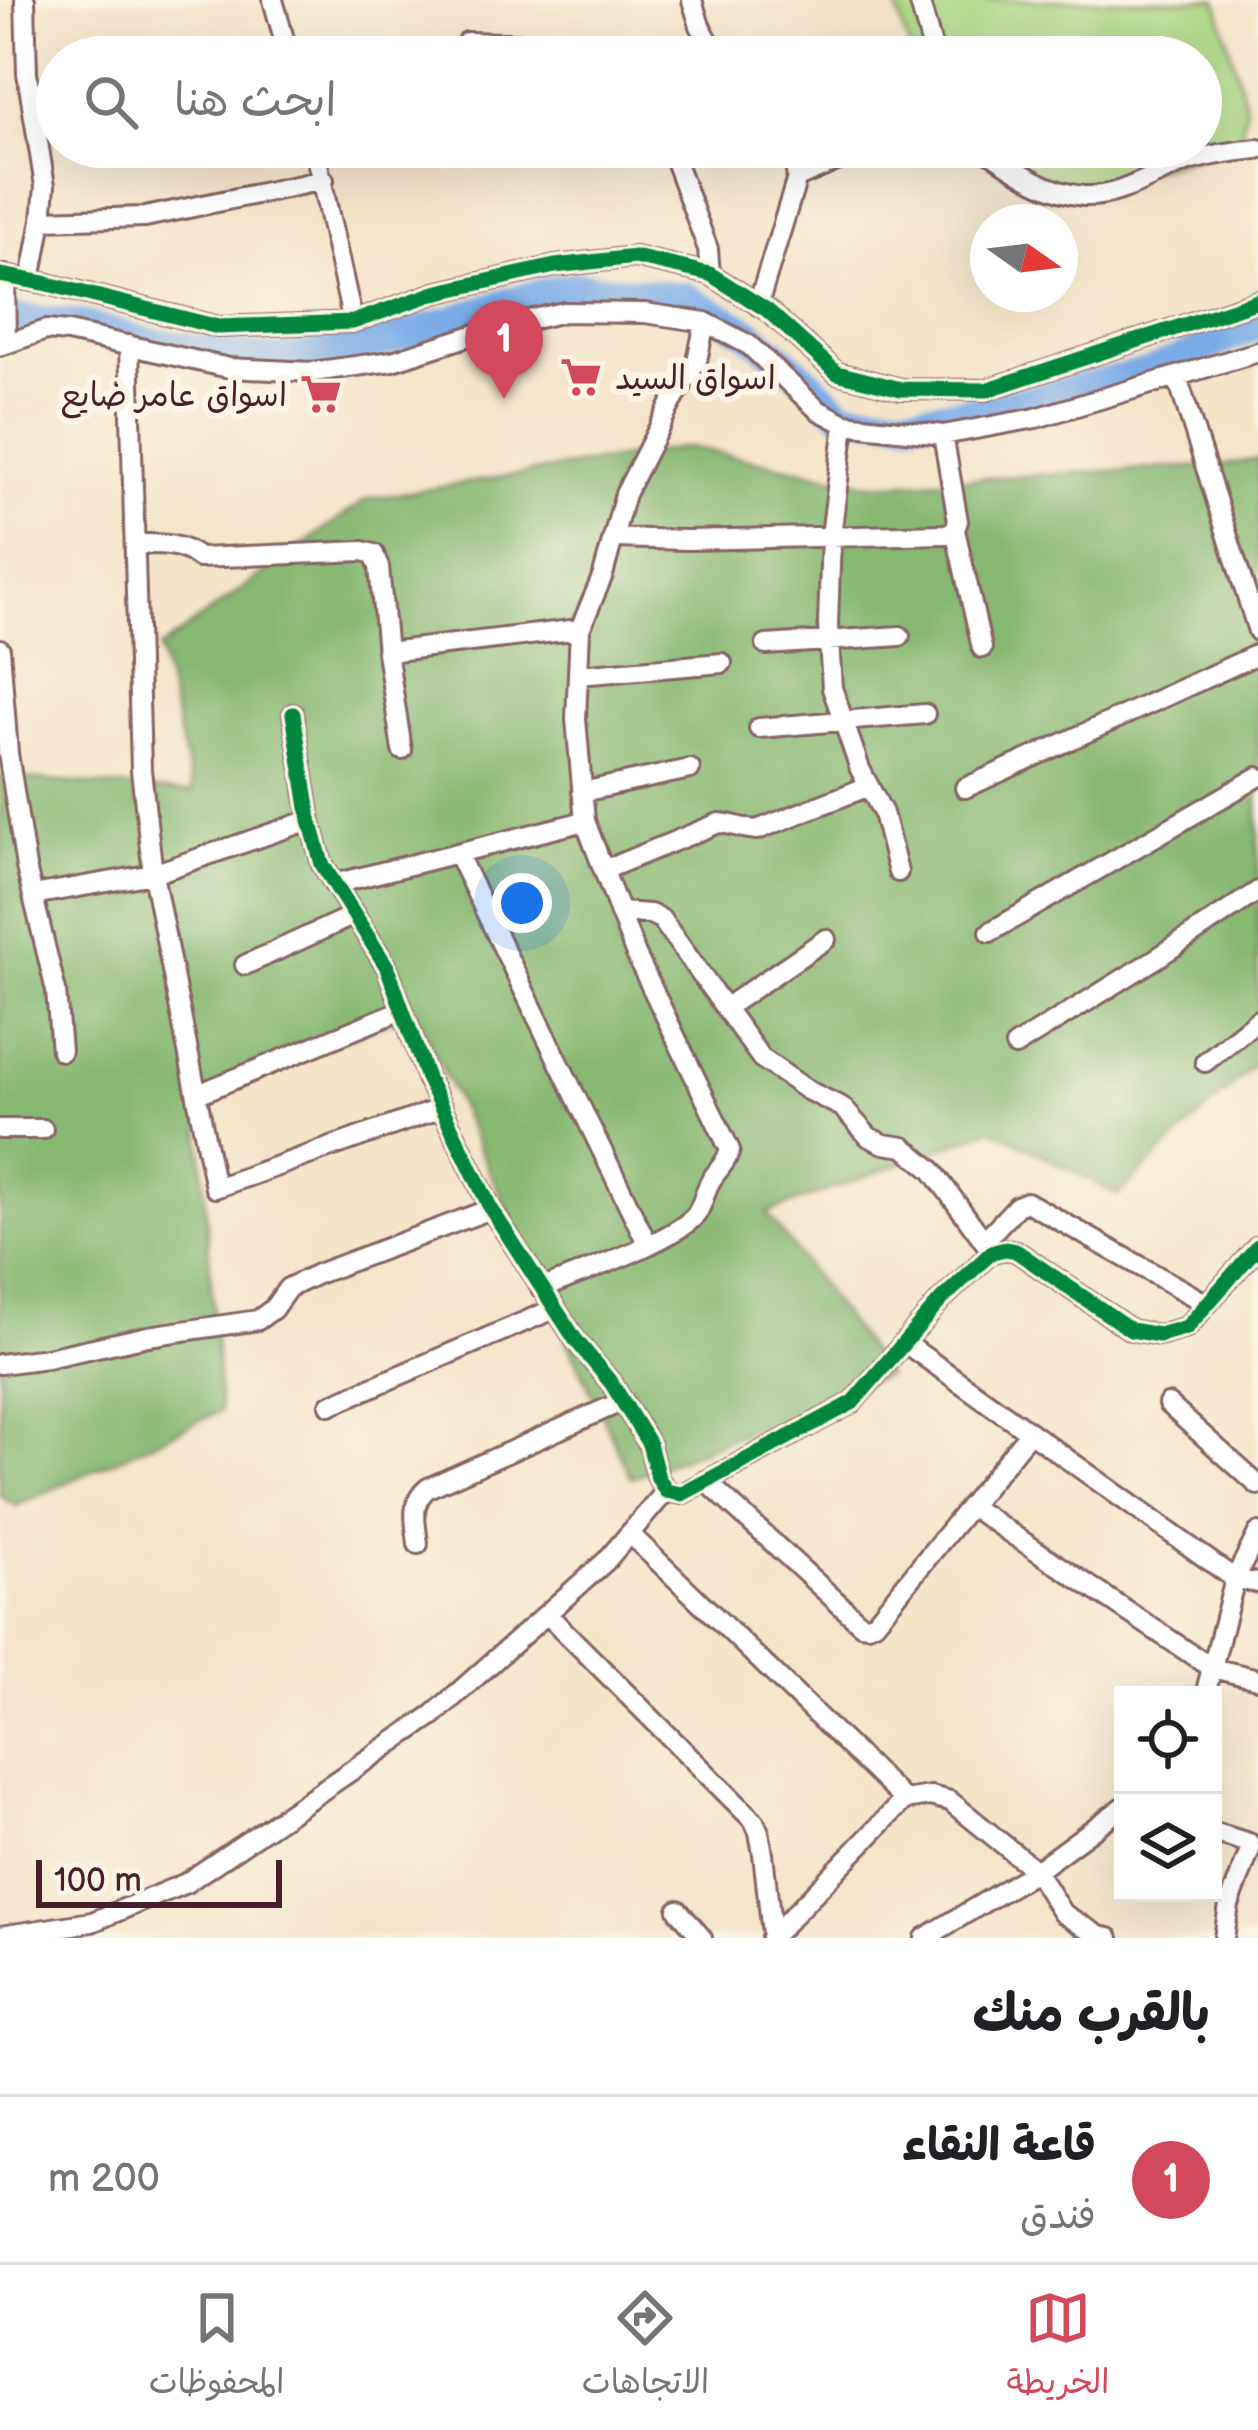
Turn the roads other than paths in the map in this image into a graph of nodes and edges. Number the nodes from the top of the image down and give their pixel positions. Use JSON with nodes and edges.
{"nodes":[{"id":1,"x":25,"y":0,"type":"edge"},
{"id":2,"x":273,"y":0,"type":"edge"},
{"id":3,"x":692,"y":0,"type":"edge"},
{"id":4,"x":920,"y":0,"type":"edge"},
{"id":5,"x":283,"y":36,"type":"edge"},
{"id":6,"x":706,"y":36,"type":"edge"},
{"id":7,"x":929,"y":36,"type":"edge"},
{"id":8,"x":36,"y":130,"type":"edge"},
{"id":9,"x":1258,"y":149,"type":"edge"},
{"id":10,"x":1222,"y":154,"type":"edge"},
{"id":11,"x":42,"y":168,"type":"edge"},
{"id":12,"x":320,"y":168,"type":"edge"},
{"id":13,"x":678,"y":168,"type":"edge"},
{"id":14,"x":795,"y":168,"type":"edge"},
{"id":15,"x":821,"y":168,"type":"edge"},
{"id":16,"x":1016,"y":168,"type":"edge"},
{"id":17,"x":1173,"y":168,"type":"edge"},
{"id":18,"x":797,"y":178,"type":"junction"},
{"id":19,"x":324,"y":180,"type":"junction"},
{"id":20,"x":43,"y":220,"type":"junction"},
{"id":21,"x":710,"y":274,"type":"junction"},
{"id":22,"x":2,"y":275,"type":"edge"},
{"id":23,"x":31,"y":280,"type":"junction"},
{"id":24,"x":1258,"y":301,"type":"edge"},
{"id":25,"x":758,"y":305,"type":"junction"},
{"id":26,"x":353,"y":322,"type":"junction"},
{"id":27,"x":705,"y":322,"type":"junction"},
{"id":28,"x":3,"y":344,"type":"edge"},
{"id":29,"x":129,"y":345,"type":"junction"},
{"id":30,"x":1258,"y":352,"type":"edge"},
{"id":31,"x":1178,"y":377,"type":"junction"},
{"id":32,"x":845,"y":424,"type":"junction"},
{"id":33,"x":944,"y":435,"type":"junction"},
{"id":34,"x":955,"y":530,"type":"junction"},
{"id":35,"x":831,"y":536,"type":"junction"},
{"id":36,"x":614,"y":538,"type":"junction"},
{"id":37,"x":136,"y":544,"type":"junction"},
{"id":38,"x":580,"y":629,"type":"junction"},
{"id":39,"x":1258,"y":631,"type":"edge"},
{"id":40,"x":900,"y":635,"type":"dead end"},
{"id":41,"x":830,"y":640,"type":"junction"},
{"id":42,"x":766,"y":645,"type":"dead end"},
{"id":43,"x":982,"y":648,"type":"dead end"},
{"id":44,"x":0,"y":650,"type":"edge"},
{"id":45,"x":387,"y":652,"type":"junction"},
{"id":46,"x":1258,"y":654,"type":"edge"},
{"id":47,"x":722,"y":663,"type":"dead end"},
{"id":48,"x":578,"y":675,"type":"junction"},
{"id":49,"x":293,"y":714,"type":"dead end"},
{"id":50,"x":925,"y":715,"type":"dead end"},
{"id":51,"x":843,"y":720,"type":"junction"},
{"id":52,"x":759,"y":728,"type":"dead end"},
{"id":53,"x":402,"y":750,"type":"dead end"},
{"id":54,"x":690,"y":769,"type":"dead end"},
{"id":55,"x":1258,"y":777,"type":"edge"},
{"id":56,"x":868,"y":786,"type":"junction"},
{"id":57,"x":965,"y":788,"type":"dead end"},
{"id":58,"x":582,"y":792,"type":"junction"},
{"id":59,"x":310,"y":820,"type":"junction"},
{"id":60,"x":585,"y":821,"type":"junction"},
{"id":61,"x":457,"y":853,"type":"junction"},
{"id":62,"x":604,"y":871,"type":"junction"},
{"id":63,"x":898,"y":872,"type":"dead end"},
{"id":64,"x":154,"y":874,"type":"junction"},
{"id":65,"x":334,"y":884,"type":"junction"},
{"id":66,"x":1258,"y":891,"type":"edge"},
{"id":67,"x":33,"y":895,"type":"junction"},
{"id":68,"x":620,"y":912,"type":"junction"},
{"id":69,"x":354,"y":915,"type":"junction"},
{"id":70,"x":991,"y":932,"type":"dead end"},
{"id":71,"x":826,"y":939,"type":"dead end"},
{"id":72,"x":245,"y":964,"type":"dead end"},
{"id":73,"x":725,"y":1008,"type":"junction"},
{"id":74,"x":402,"y":1010,"type":"junction"},
{"id":75,"x":1258,"y":1020,"type":"edge"},
{"id":76,"x":1015,"y":1046,"type":"dead end"},
{"id":77,"x":62,"y":1051,"type":"dead end"},
{"id":78,"x":1205,"y":1062,"type":"dead end"},
{"id":79,"x":198,"y":1094,"type":"junction"},
{"id":80,"x":442,"y":1108,"type":"junction"},
{"id":81,"x":0,"y":1129,"type":"edge"},
{"id":82,"x":43,"y":1129,"type":"dead end"},
{"id":83,"x":491,"y":1209,"type":"junction"},
{"id":84,"x":648,"y":1245,"type":"junction"},
{"id":85,"x":1258,"y":1246,"type":"edge"},
{"id":86,"x":988,"y":1247,"type":"junction"},
{"id":87,"x":541,"y":1289,"type":"junction"},
{"id":88,"x":1207,"y":1304,"type":"junction"},
{"id":89,"x":554,"y":1309,"type":"junction"},
{"id":90,"x":905,"y":1343,"type":"junction"},
{"id":91,"x":0,"y":1364,"type":"edge"},
{"id":92,"x":623,"y":1401,"type":"junction"},
{"id":93,"x":1168,"y":1404,"type":"dead end"},
{"id":94,"x":330,"y":1405,"type":"dead end"},
{"id":95,"x":1030,"y":1432,"type":"junction"},
{"id":96,"x":706,"y":1481,"type":"junction"},
{"id":97,"x":1258,"y":1485,"type":"edge"},
{"id":98,"x":666,"y":1491,"type":"junction"},
{"id":99,"x":970,"y":1506,"type":"junction"},
{"id":100,"x":1258,"y":1533,"type":"edge"},
{"id":101,"x":630,"y":1534,"type":"junction"},
{"id":102,"x":418,"y":1544,"type":"dead end"},
{"id":103,"x":1234,"y":1579,"type":"junction"},
{"id":104,"x":1258,"y":1583,"type":"edge"},
{"id":105,"x":547,"y":1614,"type":"junction"},
{"id":106,"x":1212,"y":1668,"type":"junction"},
{"id":107,"x":1258,"y":1679,"type":"edge"},
{"id":108,"x":1207,"y":1686,"type":"edge"},
{"id":109,"x":904,"y":1800,"type":"junction"},
{"id":110,"x":1114,"y":1815,"type":"edge"},
{"id":111,"x":1222,"y":1835,"type":"edge"},
{"id":112,"x":1036,"y":1871,"type":"junction"},
{"id":113,"x":678,"y":1910,"type":"dead end"},
{"id":114,"x":98,"y":1930,"type":"edge"},
{"id":115,"x":0,"y":1936,"type":"edge"},
{"id":116,"x":771,"y":1936,"type":"edge"},
{"id":117,"x":703,"y":1938,"type":"edge"},
{"id":118,"x":925,"y":1938,"type":"edge"},
{"id":119,"x":1109,"y":1938,"type":"edge"},
{"id":120,"x":1224,"y":1938,"type":"edge"}],
"edges":[{"from":1,"to":8,"type":"street"},
{"from":2,"to":5,"type":"street"},
{"from":3,"to":6,"type":"street"},
{"from":4,"to":7,"type":"street"},
{"from":9,"to":10,"type":"street"},
{"from":11,"to":20,"type":"street"},
{"from":12,"to":19,"type":"street"},
{"from":13,"to":21,"type":"street"},
{"from":14,"to":18,"type":"street"},
{"from":15,"to":18,"type":"street"},
{"from":16,"to":17,"type":"street"},
{"from":18,"to":25,"type":"street"},
{"from":19,"to":20,"type":"street"},
{"from":19,"to":26,"type":"street"},
{"from":20,"to":23,"type":"street"},
{"from":21,"to":25,"type":"street"},
{"from":21,"to":26,"type":"street"},
{"from":22,"to":23,"type":"street"},
{"from":22,"to":28,"type":"street"},
{"from":23,"to":26,"type":"street"},
{"from":24,"to":25,"type":"street"},
{"from":27,"to":29,"type":"street"},
{"from":27,"to":32,"type":"street"},
{"from":27,"to":36,"type":"street"},
{"from":28,"to":29,"type":"street"},
{"from":29,"to":37,"type":"street"},
{"from":30,"to":31,"type":"street"},
{"from":31,"to":33,"type":"street"},
{"from":31,"to":39,"type":"street"},
{"from":32,"to":33,"type":"street"},
{"from":32,"to":35,"type":"street"},
{"from":33,"to":34,"type":"street"},
{"from":34,"to":35,"type":"street"},
{"from":34,"to":43,"type":"street"},
{"from":35,"to":36,"type":"street"},
{"from":35,"to":41,"type":"street"},
{"from":36,"to":38,"type":"street"},
{"from":37,"to":45,"type":"street"},
{"from":37,"to":64,"type":"street"},
{"from":38,"to":45,"type":"street"},
{"from":38,"to":48,"type":"street"},
{"from":40,"to":41,"type":"street"},
{"from":41,"to":42,"type":"street"},
{"from":41,"to":51,"type":"street"},
{"from":44,"to":67,"type":"street"},
{"from":45,"to":53,"type":"street"},
{"from":46,"to":57,"type":"street"},
{"from":47,"to":48,"type":"street"},
{"from":48,"to":58,"type":"street"},
{"from":49,"to":59,"type":"street"},
{"from":50,"to":51,"type":"street"},
{"from":51,"to":52,"type":"street"},
{"from":51,"to":56,"type":"street"},
{"from":54,"to":58,"type":"street"},
{"from":55,"to":70,"type":"street"},
{"from":56,"to":62,"type":"street"},
{"from":56,"to":63,"type":"street"},
{"from":58,"to":60,"type":"street"},
{"from":59,"to":64,"type":"street"},
{"from":59,"to":65,"type":"street"},
{"from":60,"to":61,"type":"street"},
{"from":60,"to":62,"type":"street"},
{"from":61,"to":65,"type":"street"},
{"from":61,"to":84,"type":"street"},
{"from":62,"to":68,"type":"street"},
{"from":64,"to":67,"type":"street"},
{"from":64,"to":79,"type":"street"},
{"from":65,"to":69,"type":"street"},
{"from":66,"to":76,"type":"street"},
{"from":67,"to":77,"type":"street"},
{"from":68,"to":73,"type":"street"},
{"from":68,"to":84,"type":"street"},
{"from":69,"to":72,"type":"street"},
{"from":69,"to":74,"type":"street"},
{"from":71,"to":73,"type":"street"},
{"from":73,"to":86,"type":"street"},
{"from":74,"to":79,"type":"street"},
{"from":74,"to":80,"type":"street"},
{"from":75,"to":78,"type":"street"},
{"from":79,"to":80,"type":"street"},
{"from":80,"to":83,"type":"street"},
{"from":81,"to":82,"type":"street"},
{"from":83,"to":87,"type":"street"},
{"from":83,"to":91,"type":"street"},
{"from":84,"to":87,"type":"street"},
{"from":85,"to":88,"type":"street"},
{"from":86,"to":88,"type":"street"},
{"from":86,"to":88,"type":"street"},
{"from":86,"to":90,"type":"street"},
{"from":87,"to":89,"type":"street"},
{"from":89,"to":92,"type":"street"},
{"from":89,"to":94,"type":"street"},
{"from":90,"to":95,"type":"street"},
{"from":90,"to":96,"type":"street"},
{"from":92,"to":98,"type":"street"},
{"from":92,"to":102,"type":"street"},
{"from":93,"to":97,"type":"street"},
{"from":95,"to":99,"type":"street"},
{"from":95,"to":103,"type":"street"},
{"from":96,"to":98,"type":"street"},
{"from":96,"to":99,"type":"street"},
{"from":98,"to":101,"type":"street"},
{"from":99,"to":106,"type":"street"},
{"from":100,"to":103,"type":"street"},
{"from":101,"to":105,"type":"street"},
{"from":101,"to":109,"type":"street"},
{"from":103,"to":104,"type":"street"},
{"from":103,"to":106,"type":"street"},
{"from":105,"to":114,"type":"street"},
{"from":105,"to":116,"type":"street"},
{"from":106,"to":107,"type":"street"},
{"from":106,"to":108,"type":"street"},
{"from":109,"to":112,"type":"street"},
{"from":109,"to":116,"type":"street"},
{"from":110,"to":112,"type":"street"},
{"from":111,"to":120,"type":"street"},
{"from":112,"to":118,"type":"street"},
{"from":112,"to":119,"type":"street"},
{"from":113,"to":117,"type":"street"},
{"from":114,"to":115,"type":"street"}]}
